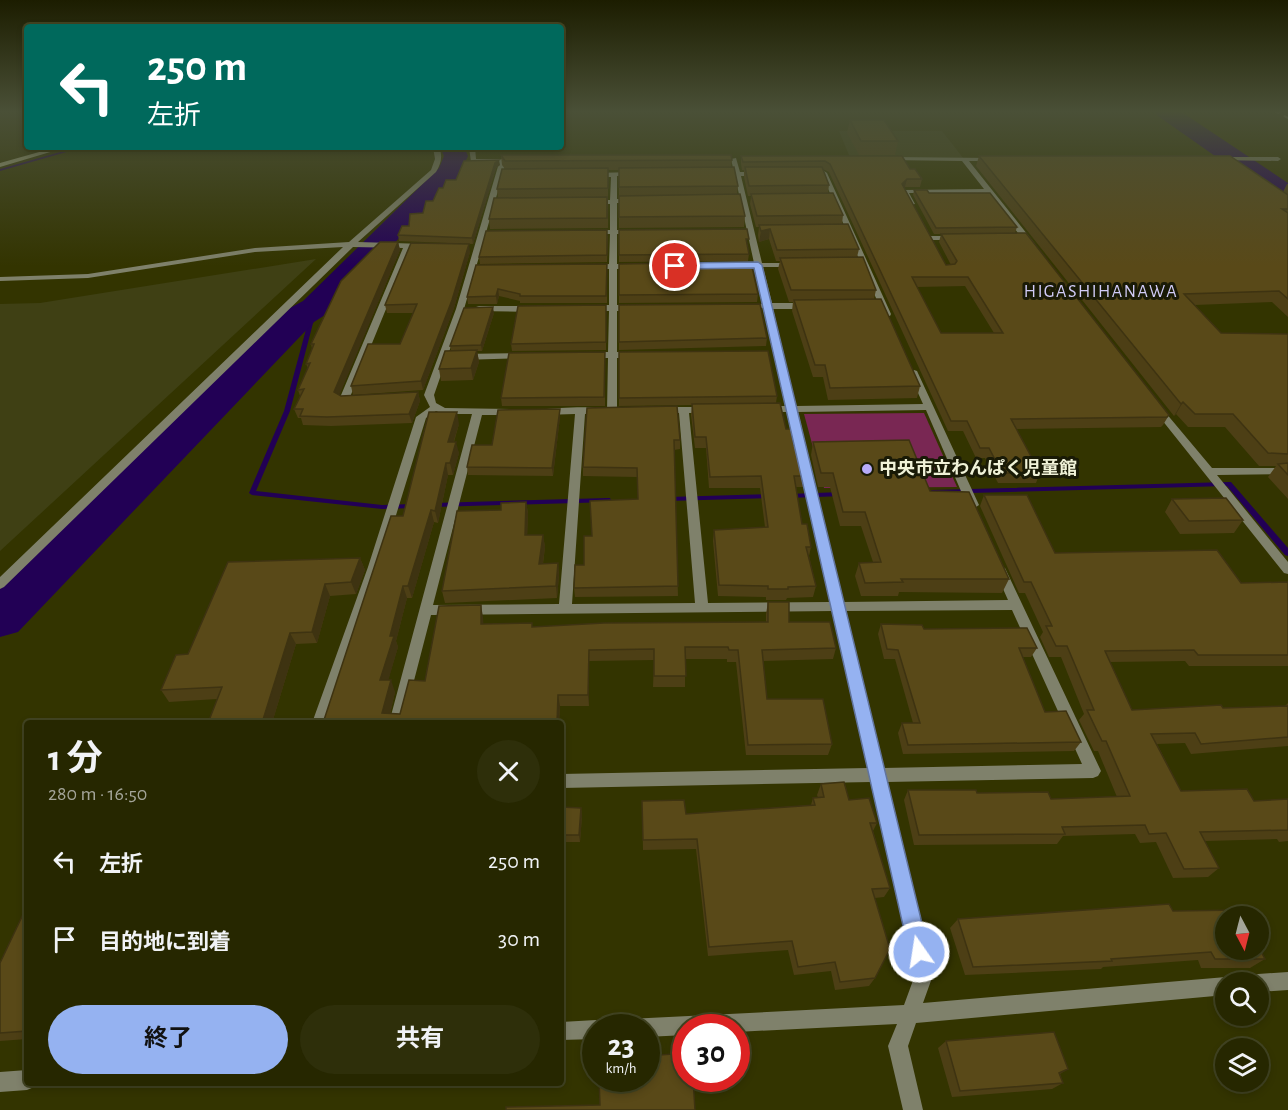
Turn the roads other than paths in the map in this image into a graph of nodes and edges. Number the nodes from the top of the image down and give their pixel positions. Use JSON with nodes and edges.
{"nodes":[{"id":1,"x":436,"y":163,"type":"edge"},
{"id":2,"x":503,"y":163,"type":"edge"},
{"id":3,"x":735,"y":163,"type":"edge"},
{"id":4,"x":967,"y":163,"type":"edge"},
{"id":5,"x":1229,"y":163,"type":"edge"},
{"id":6,"x":1237,"y":170,"type":"edge"},
{"id":7,"x":813,"y":173,"type":"edge"},
{"id":8,"x":648,"y":174,"type":"edge"},
{"id":9,"x":715,"y":174,"type":"edge"},
{"id":10,"x":737,"y":174,"type":"junction"},
{"id":11,"x":770,"y":174,"type":"edge"},
{"id":12,"x":510,"y":175,"type":"edge"},
{"id":13,"x":579,"y":175,"type":"edge"},
{"id":14,"x":614,"y":175,"type":"junction"},
{"id":15,"x":499,"y":176,"type":"junction"},
{"id":16,"x":988,"y":190,"type":"junction"},
{"id":17,"x":836,"y":199,"type":"junction"},
{"id":18,"x":730,"y":200,"type":"edge"},
{"id":19,"x":742,"y":200,"type":"junction"},
{"id":20,"x":754,"y":200,"type":"edge"},
{"id":21,"x":824,"y":200,"type":"edge"},
{"id":22,"x":614,"y":201,"type":"junction"},
{"id":23,"x":637,"y":201,"type":"edge"},
{"id":24,"x":580,"y":202,"type":"edge"},
{"id":25,"x":491,"y":203,"type":"junction"},
{"id":26,"x":502,"y":203,"type":"edge"},
{"id":27,"x":915,"y":210,"type":"edge"},
{"id":28,"x":925,"y":229,"type":"edge"},
{"id":29,"x":838,"y":230,"type":"edge"},
{"id":30,"x":849,"y":230,"type":"junction"},
{"id":31,"x":738,"y":231,"type":"edge"},
{"id":32,"x":749,"y":231,"type":"junction"},
{"id":33,"x":760,"y":231,"type":"edge"},
{"id":34,"x":589,"y":232,"type":"edge"},
{"id":35,"x":613,"y":232,"type":"junction"},
{"id":36,"x":647,"y":232,"type":"edge"},
{"id":37,"x":482,"y":233,"type":"junction"},
{"id":38,"x":494,"y":233,"type":"edge"},
{"id":39,"x":1014,"y":237,"type":"edge"},
{"id":40,"x":1026,"y":237,"type":"junction"},
{"id":41,"x":930,"y":238,"type":"junction"},
{"id":42,"x":966,"y":238,"type":"edge"},
{"id":43,"x":355,"y":245,"type":"junction"},
{"id":44,"x":408,"y":245,"type":"junction"},
{"id":45,"x":431,"y":246,"type":"edge"},
{"id":46,"x":935,"y":246,"type":"edge"},
{"id":47,"x":466,"y":248,"type":"edge"},
{"id":48,"x":478,"y":248,"type":"junction"},
{"id":49,"x":1039,"y":254,"type":"edge"},
{"id":50,"x":805,"y":264,"type":"edge"},
{"id":51,"x":853,"y":264,"type":"edge"},
{"id":52,"x":864,"y":264,"type":"junction"},
{"id":53,"x":747,"y":265,"type":"edge"},
{"id":54,"x":758,"y":265,"type":"junction"},
{"id":55,"x":646,"y":266,"type":"edge"},
{"id":56,"x":578,"y":267,"type":"edge"},
{"id":57,"x":613,"y":267,"type":"junction"},
{"id":58,"x":472,"y":268,"type":"junction"},
{"id":59,"x":484,"y":268,"type":"edge"},
{"id":60,"x":0,"y":279,"type":"edge"},
{"id":61,"x":872,"y":305,"type":"edge"},
{"id":62,"x":883,"y":305,"type":"junction"},
{"id":63,"x":755,"y":306,"type":"edge"},
{"id":64,"x":767,"y":306,"type":"junction"},
{"id":65,"x":814,"y":306,"type":"edge"},
{"id":66,"x":578,"y":308,"type":"edge"},
{"id":67,"x":613,"y":308,"type":"junction"},
{"id":68,"x":648,"y":308,"type":"edge"},
{"id":69,"x":460,"y":309,"type":"junction"},
{"id":70,"x":542,"y":309,"type":"edge"},
{"id":71,"x":892,"y":326,"type":"edge"},
{"id":72,"x":778,"y":352,"type":"junction"},
{"id":73,"x":766,"y":353,"type":"edge"},
{"id":74,"x":648,"y":354,"type":"edge"},
{"id":75,"x":612,"y":355,"type":"junction"},
{"id":76,"x":533,"y":356,"type":"edge"},
{"id":77,"x":578,"y":356,"type":"edge"},
{"id":78,"x":442,"y":357,"type":"junction"},
{"id":79,"x":911,"y":367,"type":"edge"},
{"id":80,"x":429,"y":395,"type":"junction"},
{"id":81,"x":419,"y":396,"type":"edge"},
{"id":82,"x":1148,"y":396,"type":"edge"},
{"id":83,"x":365,"y":399,"type":"edge"},
{"id":84,"x":436,"y":407,"type":"junction"},
{"id":85,"x":929,"y":407,"type":"junction"},
{"id":86,"x":791,"y":408,"type":"junction"},
{"id":87,"x":756,"y":409,"type":"edge"},
{"id":88,"x":653,"y":410,"type":"edge"},
{"id":89,"x":684,"y":410,"type":"junction"},
{"id":90,"x":720,"y":410,"type":"edge"},
{"id":91,"x":580,"y":411,"type":"junction"},
{"id":92,"x":523,"y":412,"type":"edge"},
{"id":93,"x":534,"y":412,"type":"edge"},
{"id":94,"x":477,"y":413,"type":"junction"},
{"id":95,"x":1288,"y":471,"type":"edge"},
{"id":96,"x":1210,"y":473,"type":"junction"},
{"id":97,"x":978,"y":517,"type":"edge"},
{"id":98,"x":997,"y":561,"type":"edge"},
{"id":99,"x":1288,"y":570,"type":"edge"},
{"id":100,"x":0,"y":584,"type":"edge"},
{"id":101,"x":1016,"y":605,"type":"junction"},
{"id":102,"x":837,"y":607,"type":"junction"},
{"id":103,"x":702,"y":608,"type":"junction"},
{"id":104,"x":426,"y":610,"type":"junction"},
{"id":105,"x":565,"y":610,"type":"junction"},
{"id":106,"x":321,"y":720,"type":"edge"},
{"id":107,"x":397,"y":720,"type":"edge"},
{"id":108,"x":878,"y":776,"type":"junction"},
{"id":109,"x":564,"y":782,"type":"edge"},
{"id":110,"x":1288,"y":981,"type":"edge"},
{"id":111,"x":1269,"y":982,"type":"edge"},
{"id":112,"x":1215,"y":987,"type":"edge"},
{"id":113,"x":909,"y":1014,"type":"junction"},
{"id":114,"x":660,"y":1026,"type":"edge"},
{"id":115,"x":582,"y":1030,"type":"edge"},
{"id":116,"x":564,"y":1031,"type":"edge"},
{"id":117,"x":24,"y":1080,"type":"edge"},
{"id":118,"x":0,"y":1082,"type":"edge"},
{"id":119,"x":913,"y":1110,"type":"edge"}],
"edges":[{"from":1,"to":43,"type":"street"},
{"from":2,"to":15,"type":"street"},
{"from":3,"to":10,"type":"street"},
{"from":4,"to":16,"type":"street"},
{"from":5,"to":6,"type":"street"},
{"from":7,"to":17,"type":"street"},
{"from":8,"to":14,"type":"street"},
{"from":9,"to":10,"type":"street"},
{"from":10,"to":11,"type":"street"},
{"from":10,"to":19,"type":"street"},
{"from":12,"to":15,"type":"street"},
{"from":13,"to":14,"type":"street"},
{"from":14,"to":22,"type":"street"},
{"from":15,"to":25,"type":"street"},
{"from":16,"to":27,"type":"street"},
{"from":16,"to":40,"type":"street"},
{"from":17,"to":21,"type":"street"},
{"from":17,"to":30,"type":"street"},
{"from":18,"to":19,"type":"street"},
{"from":19,"to":20,"type":"street"},
{"from":19,"to":32,"type":"street"},
{"from":22,"to":23,"type":"street"},
{"from":22,"to":24,"type":"street"},
{"from":22,"to":35,"type":"street"},
{"from":25,"to":26,"type":"street"},
{"from":25,"to":37,"type":"street"},
{"from":28,"to":41,"type":"street"},
{"from":29,"to":30,"type":"street"},
{"from":30,"to":52,"type":"street"},
{"from":31,"to":32,"type":"street"},
{"from":32,"to":33,"type":"street"},
{"from":32,"to":54,"type":"street"},
{"from":34,"to":35,"type":"street"},
{"from":35,"to":36,"type":"street"},
{"from":35,"to":57,"type":"street"},
{"from":37,"to":38,"type":"street"},
{"from":37,"to":48,"type":"street"},
{"from":39,"to":40,"type":"street"},
{"from":40,"to":49,"type":"street"},
{"from":41,"to":42,"type":"street"},
{"from":41,"to":46,"type":"street"},
{"from":43,"to":44,"type":"street"},
{"from":43,"to":60,"type":"street"},
{"from":43,"to":100,"type":"street"},
{"from":44,"to":45,"type":"street"},
{"from":44,"to":83,"type":"street"},
{"from":47,"to":48,"type":"street"},
{"from":48,"to":58,"type":"street"},
{"from":50,"to":54,"type":"street"},
{"from":51,"to":52,"type":"street"},
{"from":52,"to":62,"type":"street"},
{"from":53,"to":54,"type":"street"},
{"from":54,"to":64,"type":"street"},
{"from":55,"to":57,"type":"street"},
{"from":56,"to":57,"type":"street"},
{"from":57,"to":67,"type":"street"},
{"from":58,"to":59,"type":"street"},
{"from":58,"to":69,"type":"street"},
{"from":61,"to":62,"type":"street"},
{"from":62,"to":71,"type":"street"},
{"from":63,"to":64,"type":"street"},
{"from":64,"to":65,"type":"street"},
{"from":64,"to":72,"type":"street"},
{"from":66,"to":67,"type":"street"},
{"from":67,"to":68,"type":"street"},
{"from":67,"to":75,"type":"street"},
{"from":69,"to":70,"type":"street"},
{"from":69,"to":78,"type":"street"},
{"from":72,"to":73,"type":"street"},
{"from":72,"to":86,"type":"street"},
{"from":74,"to":75,"type":"street"},
{"from":75,"to":77,"type":"street"},
{"from":75,"to":91,"type":"street"},
{"from":76,"to":78,"type":"street"},
{"from":78,"to":80,"type":"street"},
{"from":79,"to":85,"type":"street"},
{"from":80,"to":81,"type":"street"},
{"from":80,"to":84,"type":"street"},
{"from":82,"to":96,"type":"street"},
{"from":84,"to":94,"type":"street"},
{"from":84,"to":106,"type":"street"},
{"from":85,"to":86,"type":"street"},
{"from":85,"to":97,"type":"street"},
{"from":86,"to":87,"type":"street"},
{"from":86,"to":102,"type":"street"},
{"from":88,"to":89,"type":"street"},
{"from":89,"to":90,"type":"street"},
{"from":89,"to":103,"type":"street"},
{"from":91,"to":93,"type":"street"},
{"from":91,"to":105,"type":"street"},
{"from":92,"to":94,"type":"street"},
{"from":94,"to":104,"type":"street"},
{"from":95,"to":96,"type":"street"},
{"from":96,"to":99,"type":"street"},
{"from":98,"to":101,"type":"street"},
{"from":101,"to":102,"type":"street"},
{"from":101,"to":108,"type":"street"},
{"from":102,"to":103,"type":"street"},
{"from":102,"to":108,"type":"street"},
{"from":103,"to":105,"type":"street"},
{"from":104,"to":105,"type":"street"},
{"from":104,"to":107,"type":"street"},
{"from":108,"to":109,"type":"street"},
{"from":108,"to":113,"type":"street"},
{"from":110,"to":111,"type":"street"},
{"from":112,"to":113,"type":"street"},
{"from":113,"to":114,"type":"street"},
{"from":113,"to":119,"type":"street"},
{"from":115,"to":116,"type":"street"},
{"from":117,"to":118,"type":"street"}]}
